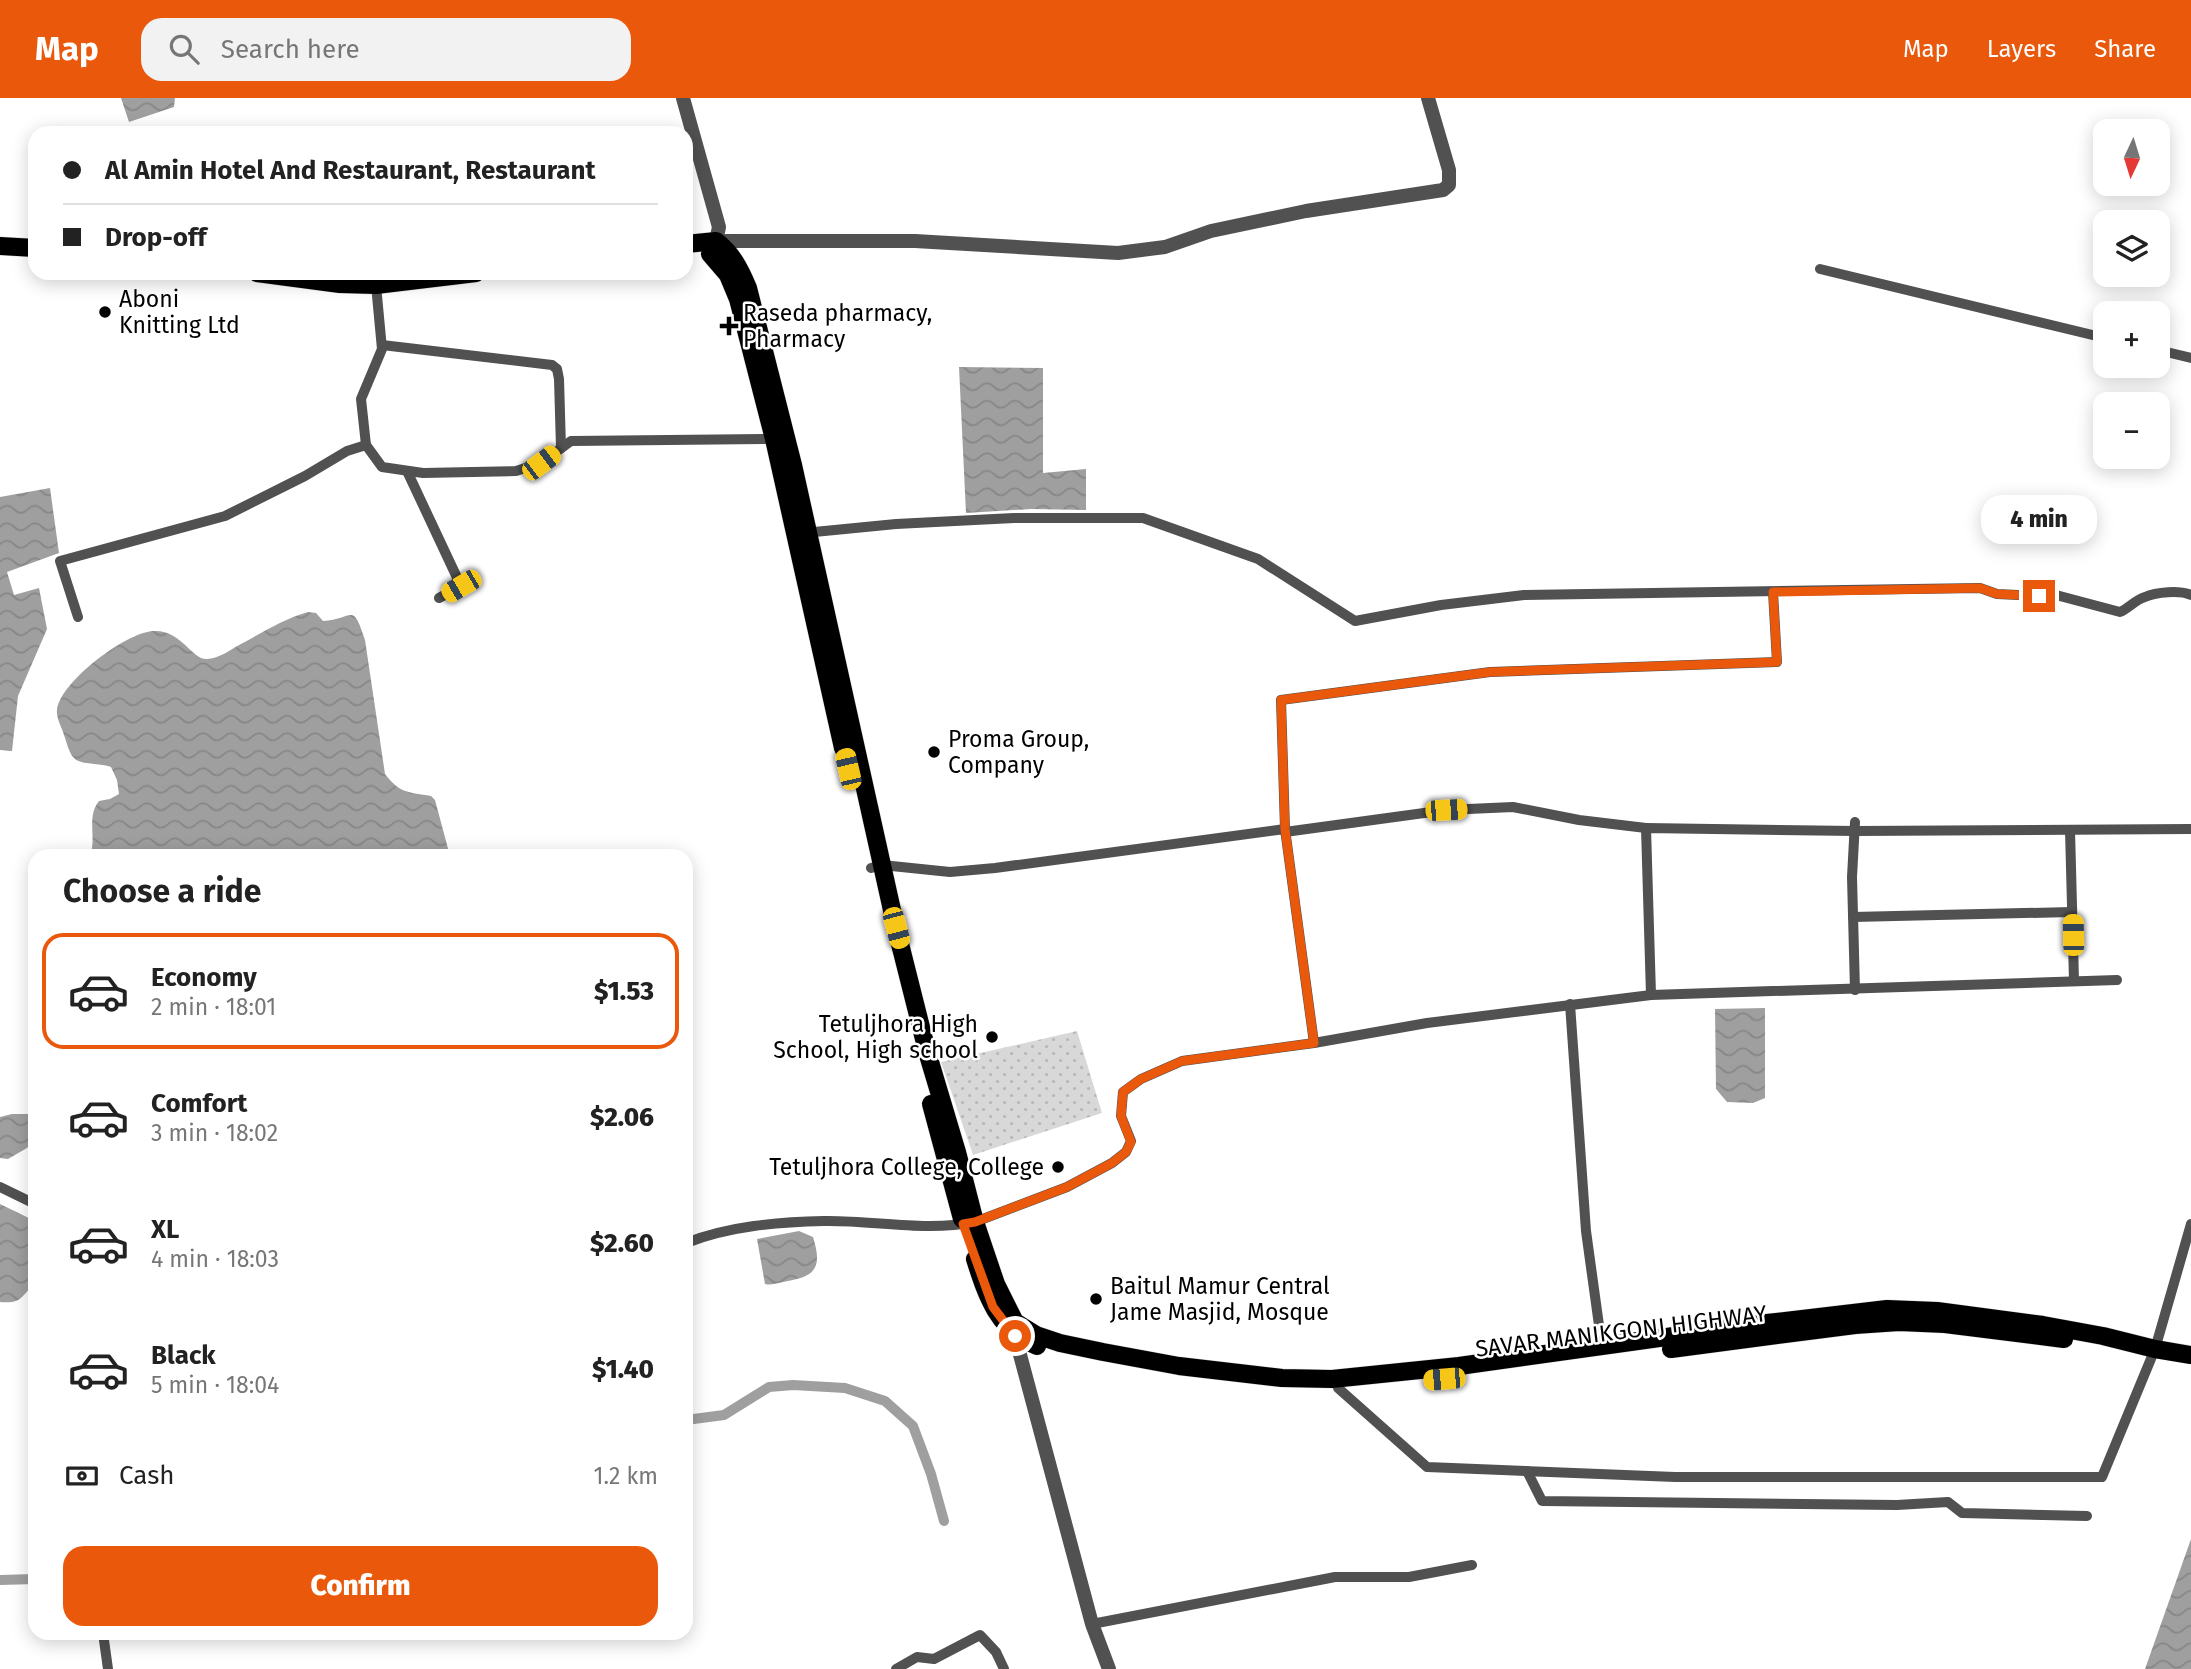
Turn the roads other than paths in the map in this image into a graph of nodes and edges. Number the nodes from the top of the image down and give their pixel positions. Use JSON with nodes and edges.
{"nodes":[{"id":1,"x":683,"y":98,"type":"edge"},
{"id":2,"x":1428,"y":98,"type":"edge"},
{"id":3,"x":691,"y":126,"type":"edge"},
{"id":4,"x":693,"y":134,"type":"edge"},
{"id":5,"x":693,"y":244,"type":"edge"},
{"id":6,"x":0,"y":246,"type":"edge"},
{"id":7,"x":721,"y":246,"type":"junction"},
{"id":8,"x":28,"y":248,"type":"edge"},
{"id":9,"x":693,"y":254,"type":"edge"},
{"id":10,"x":0,"y":258,"type":"edge"},
{"id":11,"x":28,"y":260,"type":"edge"},
{"id":12,"x":1820,"y":270,"type":"dead end"},
{"id":13,"x":310,"y":280,"type":"edge"},
{"id":14,"x":418,"y":280,"type":"edge"},
{"id":15,"x":376,"y":285,"type":"junction"},
{"id":16,"x":2093,"y":335,"type":"edge"},
{"id":17,"x":382,"y":345,"type":"junction"},
{"id":18,"x":2170,"y":353,"type":"edge"},
{"id":19,"x":2191,"y":358,"type":"edge"},
{"id":20,"x":774,"y":439,"type":"junction"},
{"id":21,"x":366,"y":444,"type":"junction"},
{"id":22,"x":561,"y":448,"type":"junction"},
{"id":23,"x":407,"y":471,"type":"junction"},
{"id":24,"x":801,"y":533,"type":"junction"},
{"id":25,"x":1773,"y":592,"type":"junction"},
{"id":26,"x":2191,"y":595,"type":"edge"},
{"id":27,"x":439,"y":598,"type":"dead end"},
{"id":28,"x":78,"y":617,"type":"dead end"},
{"id":29,"x":1855,"y":827,"type":"junction"},
{"id":30,"x":1646,"y":828,"type":"junction"},
{"id":31,"x":2191,"y":829,"type":"edge"},
{"id":32,"x":2070,"y":830,"type":"junction"},
{"id":33,"x":1285,"y":831,"type":"junction"},
{"id":34,"x":876,"y":867,"type":"junction"},
{"id":35,"x":2072,"y":912,"type":"junction"},
{"id":36,"x":1853,"y":917,"type":"junction"},
{"id":37,"x":2117,"y":980,"type":"dead end"},
{"id":38,"x":2074,"y":981,"type":"junction"},
{"id":39,"x":1855,"y":990,"type":"junction"},
{"id":40,"x":1651,"y":995,"type":"junction"},
{"id":41,"x":1570,"y":1004,"type":"junction"},
{"id":42,"x":1314,"y":1043,"type":"junction"},
{"id":43,"x":0,"y":1187,"type":"edge"},
{"id":44,"x":28,"y":1201,"type":"edge"},
{"id":45,"x":969,"y":1223,"type":"junction"},
{"id":46,"x":2191,"y":1224,"type":"edge"},
{"id":47,"x":693,"y":1241,"type":"edge"},
{"id":48,"x":1015,"y":1329,"type":"junction"},
{"id":49,"x":1602,"y":1347,"type":"junction"},
{"id":50,"x":2155,"y":1349,"type":"junction"},
{"id":51,"x":2191,"y":1355,"type":"edge"},
{"id":52,"x":1338,"y":1388,"type":"junction"},
{"id":53,"x":1527,"y":1471,"type":"junction"},
{"id":54,"x":2087,"y":1516,"type":"dead end"},
{"id":55,"x":1472,"y":1564,"type":"dead end"},
{"id":56,"x":1093,"y":1624,"type":"junction"},
{"id":57,"x":104,"y":1640,"type":"edge"},
{"id":58,"x":108,"y":1669,"type":"edge"},
{"id":59,"x":896,"y":1669,"type":"edge"},
{"id":60,"x":1004,"y":1669,"type":"edge"},
{"id":61,"x":1109,"y":1669,"type":"edge"}],
"edges":[{"from":1,"to":3,"type":"street"},
{"from":2,"to":7,"type":"street"},
{"from":4,"to":7,"type":"street"},
{"from":5,"to":7,"type":"main road"},
{"from":6,"to":8,"type":"main road"},
{"from":7,"to":9,"type":"main road"},
{"from":7,"to":20,"type":"main road"},
{"from":7,"to":24,"type":"main road"},
{"from":10,"to":11,"type":"main road"},
{"from":12,"to":16,"type":"street"},
{"from":13,"to":15,"type":"main road"},
{"from":14,"to":15,"type":"main road"},
{"from":15,"to":17,"type":"street"},
{"from":17,"to":21,"type":"street"},
{"from":17,"to":22,"type":"street"},
{"from":18,"to":19,"type":"street"},
{"from":20,"to":22,"type":"street"},
{"from":20,"to":24,"type":"main road"},
{"from":21,"to":23,"type":"street"},
{"from":21,"to":28,"type":"street"},
{"from":22,"to":23,"type":"street"},
{"from":23,"to":27,"type":"street"},
{"from":24,"to":25,"type":"street"},
{"from":24,"to":34,"type":"main road"},
{"from":25,"to":26,"type":"street"},
{"from":25,"to":33,"type":"street"},
{"from":29,"to":30,"type":"street"},
{"from":29,"to":32,"type":"street"},
{"from":29,"to":36,"type":"street"},
{"from":30,"to":33,"type":"street"},
{"from":30,"to":40,"type":"street"},
{"from":31,"to":32,"type":"street"},
{"from":32,"to":35,"type":"street"},
{"from":33,"to":34,"type":"street"},
{"from":33,"to":42,"type":"street"},
{"from":34,"to":45,"type":"main road"},
{"from":35,"to":36,"type":"street"},
{"from":35,"to":38,"type":"street"},
{"from":36,"to":39,"type":"street"},
{"from":37,"to":38,"type":"street"},
{"from":38,"to":39,"type":"street"},
{"from":39,"to":40,"type":"street"},
{"from":40,"to":41,"type":"street"},
{"from":41,"to":42,"type":"street"},
{"from":41,"to":49,"type":"street"},
{"from":42,"to":45,"type":"street"},
{"from":43,"to":44,"type":"street"},
{"from":45,"to":47,"type":"street"},
{"from":45,"to":48,"type":"main road"},
{"from":46,"to":50,"type":"street"},
{"from":48,"to":49,"type":"main road"},
{"from":48,"to":52,"type":"main road","name":"SAVAR MANIKGONJ HIGHWAY"},
{"from":48,"to":56,"type":"street"},
{"from":49,"to":50,"type":"main road"},
{"from":50,"to":51,"type":"main road"},
{"from":50,"to":52,"type":"main road","name":"SAVAR MANIKGONJ HIGHWAY"},
{"from":50,"to":53,"type":"street"},
{"from":52,"to":53,"type":"street"},
{"from":53,"to":54,"type":"street"},
{"from":55,"to":56,"type":"street"},
{"from":56,"to":61,"type":"street"},
{"from":57,"to":58,"type":"street"},
{"from":59,"to":60,"type":"street"}]}
